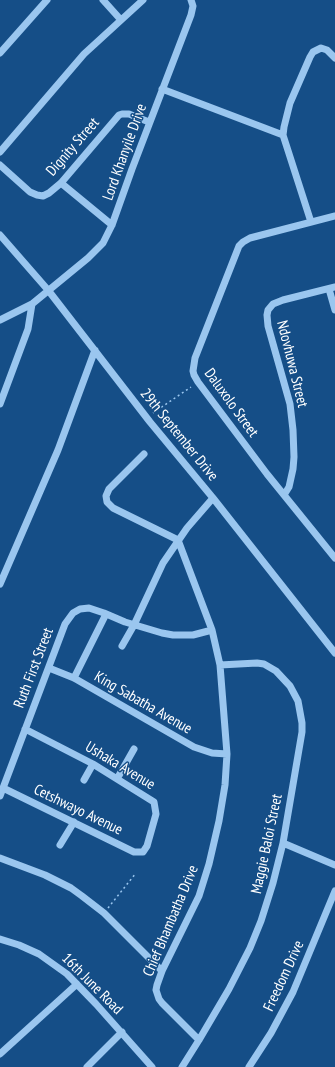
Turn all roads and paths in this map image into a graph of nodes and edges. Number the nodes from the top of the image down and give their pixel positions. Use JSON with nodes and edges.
{"nodes":[{"id":1,"x":47,"y":0,"type":"edge"},
{"id":2,"x":103,"y":0,"type":"edge"},
{"id":3,"x":143,"y":0,"type":"edge"},
{"id":4,"x":191,"y":0,"type":"edge"},
{"id":5,"x":121,"y":20,"type":"junction"},
{"id":6,"x":0,"y":53,"type":"edge"},
{"id":7,"x":335,"y":58,"type":"edge"},
{"id":8,"x":162,"y":89,"type":"junction"},
{"id":9,"x":149,"y":122,"type":"junction"},
{"id":10,"x":283,"y":135,"type":"junction"},
{"id":11,"x":0,"y":152,"type":"edge"},
{"id":12,"x":0,"y":165,"type":"edge"},
{"id":13,"x":61,"y":183,"type":"junction"},
{"id":14,"x":335,"y":216,"type":"edge"},
{"id":15,"x":312,"y":222,"type":"junction"},
{"id":16,"x":112,"y":224,"type":"junction"},
{"id":17,"x":0,"y":235,"type":"edge"},
{"id":18,"x":332,"y":288,"type":"edge"},
{"id":19,"x":48,"y":290,"type":"junction"},
{"id":20,"x":32,"y":304,"type":"junction"},
{"id":21,"x":335,"y":310,"type":"edge"},
{"id":22,"x":0,"y":320,"type":"edge"},
{"id":23,"x":95,"y":350,"type":"junction"},
{"id":24,"x":198,"y":382,"type":"junction"},
{"id":25,"x":0,"y":404,"type":"edge"},
{"id":26,"x":147,"y":417,"type":"junction"},
{"id":27,"x":144,"y":454,"type":"dead end"},
{"id":28,"x":284,"y":495,"type":"junction"},
{"id":29,"x":213,"y":498,"type":"junction"},
{"id":30,"x":178,"y":540,"type":"junction"},
{"id":31,"x":335,"y":558,"type":"edge"},
{"id":32,"x":0,"y":584,"type":"edge"},
{"id":33,"x":106,"y":614,"type":"junction"},
{"id":34,"x":134,"y":625,"type":"junction"},
{"id":35,"x":212,"y":630,"type":"junction"},
{"id":36,"x":122,"y":646,"type":"dead end"},
{"id":37,"x":335,"y":653,"type":"edge"},
{"id":38,"x":220,"y":665,"type":"junction"},
{"id":39,"x":49,"y":668,"type":"junction"},
{"id":40,"x":74,"y":678,"type":"junction"},
{"id":41,"x":25,"y":729,"type":"junction"},
{"id":42,"x":134,"y":749,"type":"dead end"},
{"id":43,"x":227,"y":754,"type":"junction"},
{"id":44,"x":93,"y":764,"type":"junction"},
{"id":45,"x":117,"y":778,"type":"junction"},
{"id":46,"x":84,"y":780,"type":"dead end"},
{"id":47,"x":3,"y":788,"type":"junction"},
{"id":48,"x":0,"y":796,"type":"edge"},
{"id":49,"x":74,"y":822,"type":"junction"},
{"id":50,"x":283,"y":842,"type":"junction"},
{"id":51,"x":60,"y":845,"type":"dead end"},
{"id":52,"x":143,"y":852,"type":"joint"},
{"id":53,"x":0,"y":858,"type":"edge"},
{"id":54,"x":335,"y":865,"type":"edge"},
{"id":55,"x":136,"y":873,"type":"dead end"},
{"id":56,"x":335,"y":891,"type":"edge"},
{"id":57,"x":104,"y":914,"type":"junction"},
{"id":58,"x":0,"y":939,"type":"edge"},
{"id":59,"x":162,"y":971,"type":"junction"},
{"id":60,"x":77,"y":984,"type":"junction"},
{"id":61,"x":122,"y":1032,"type":"junction"},
{"id":62,"x":199,"y":1040,"type":"junction"},
{"id":63,"x":0,"y":1054,"type":"edge"},
{"id":64,"x":87,"y":1067,"type":"edge"},
{"id":65,"x":152,"y":1067,"type":"edge"},
{"id":66,"x":182,"y":1067,"type":"edge"},
{"id":67,"x":249,"y":1067,"type":"edge"}],
"edges":[{"from":1,"to":6,"type":"street"},
{"from":2,"to":5,"type":"street"},
{"from":3,"to":5,"type":"street"},
{"from":4,"to":8,"type":"street","name":"Lord Khanyile Drive"},
{"from":5,"to":11,"type":"street"},
{"from":7,"to":10,"type":"street"},
{"from":8,"to":9,"type":"street","name":"Lord Khanyile Drive"},
{"from":8,"to":10,"type":"street"},
{"from":9,"to":13,"type":"street","name":"Dignity Street"},
{"from":9,"to":16,"type":"street","name":"Lord Khanyile Drive"},
{"from":10,"to":15,"type":"street"},
{"from":12,"to":13,"type":"street","name":"Dignity Street"},
{"from":13,"to":16,"type":"street"},
{"from":14,"to":15,"type":"street","name":"Daluxolo Street"},
{"from":15,"to":24,"type":"street","name":"Daluxolo Street"},
{"from":16,"to":19,"type":"street","name":"Lord Khanyile Drive"},
{"from":17,"to":19,"type":"street","name":"29th September Drive"},
{"from":18,"to":21,"type":"street"},
{"from":18,"to":28,"type":"street","name":"Ndovhuwa Street"},
{"from":19,"to":20,"type":"street","name":"Lord Khanyile Drive"},
{"from":19,"to":23,"type":"street","name":"29th September Drive"},
{"from":20,"to":22,"type":"street","name":"Lord Khanyile Drive"},
{"from":20,"to":25,"type":"street"},
{"from":23,"to":26,"type":"street","name":"29th September Drive"},
{"from":23,"to":32,"type":"street"},
{"from":24,"to":26,"type":"path"},
{"from":24,"to":28,"type":"street","name":"Daluxolo Street"},
{"from":26,"to":29,"type":"street","name":"29th September Drive"},
{"from":27,"to":30,"type":"street"},
{"from":28,"to":31,"type":"street","name":"Daluxolo Street"},
{"from":29,"to":30,"type":"street"},
{"from":29,"to":37,"type":"street","name":"29th September Drive"},
{"from":30,"to":34,"type":"street"},
{"from":30,"to":35,"type":"street","name":"Chief Bhambatha Drive"},
{"from":33,"to":34,"type":"street","name":"Ruth First Street"},
{"from":33,"to":39,"type":"street","name":"Ruth First Street"},
{"from":33,"to":40,"type":"street"},
{"from":34,"to":35,"type":"street"},
{"from":34,"to":36,"type":"street"},
{"from":35,"to":38,"type":"street","name":"Chief Bhambatha Drive"},
{"from":38,"to":43,"type":"street","name":"Chief Bhambatha Drive"},
{"from":38,"to":50,"type":"street","name":"Maggie Baloi Street"},
{"from":39,"to":40,"type":"street","name":"King Sabatha Avenue"},
{"from":39,"to":41,"type":"street","name":"Ruth First Street"},
{"from":40,"to":43,"type":"street","name":"King Sabatha Avenue"},
{"from":41,"to":44,"type":"street","name":"Ushaka Avenue"},
{"from":41,"to":47,"type":"street","name":"Ruth First Street"},
{"from":42,"to":45,"type":"street"},
{"from":43,"to":59,"type":"street","name":"Chief Bhambatha Drive"},
{"from":44,"to":45,"type":"street","name":"Ushaka Avenue"},
{"from":44,"to":46,"type":"street"},
{"from":45,"to":52,"type":"street","name":"Ushaka Avenue"},
{"from":47,"to":48,"type":"street","name":"Ruth First Street"},
{"from":47,"to":49,"type":"street","name":"Cetshwayo Avenue"},
{"from":49,"to":51,"type":"street"},
{"from":49,"to":52,"type":"street","name":"Cetshwayo Avenue"},
{"from":50,"to":54,"type":"street"},
{"from":50,"to":62,"type":"street","name":"Maggie Baloi Street"},
{"from":53,"to":57,"type":"street"},
{"from":55,"to":57,"type":"path"},
{"from":56,"to":67,"type":"street","name":"Freedom Drive"},
{"from":57,"to":59,"type":"street"},
{"from":58,"to":60,"type":"street","name":"16th June Road"},
{"from":59,"to":62,"type":"street","name":"Chief Bhambatha Drive"},
{"from":60,"to":61,"type":"street","name":"16th June Road"},
{"from":60,"to":63,"type":"street"},
{"from":61,"to":64,"type":"street"},
{"from":61,"to":65,"type":"street","name":"16th June Road"},
{"from":62,"to":66,"type":"street","name":"Maggie Baloi Street"}]}
